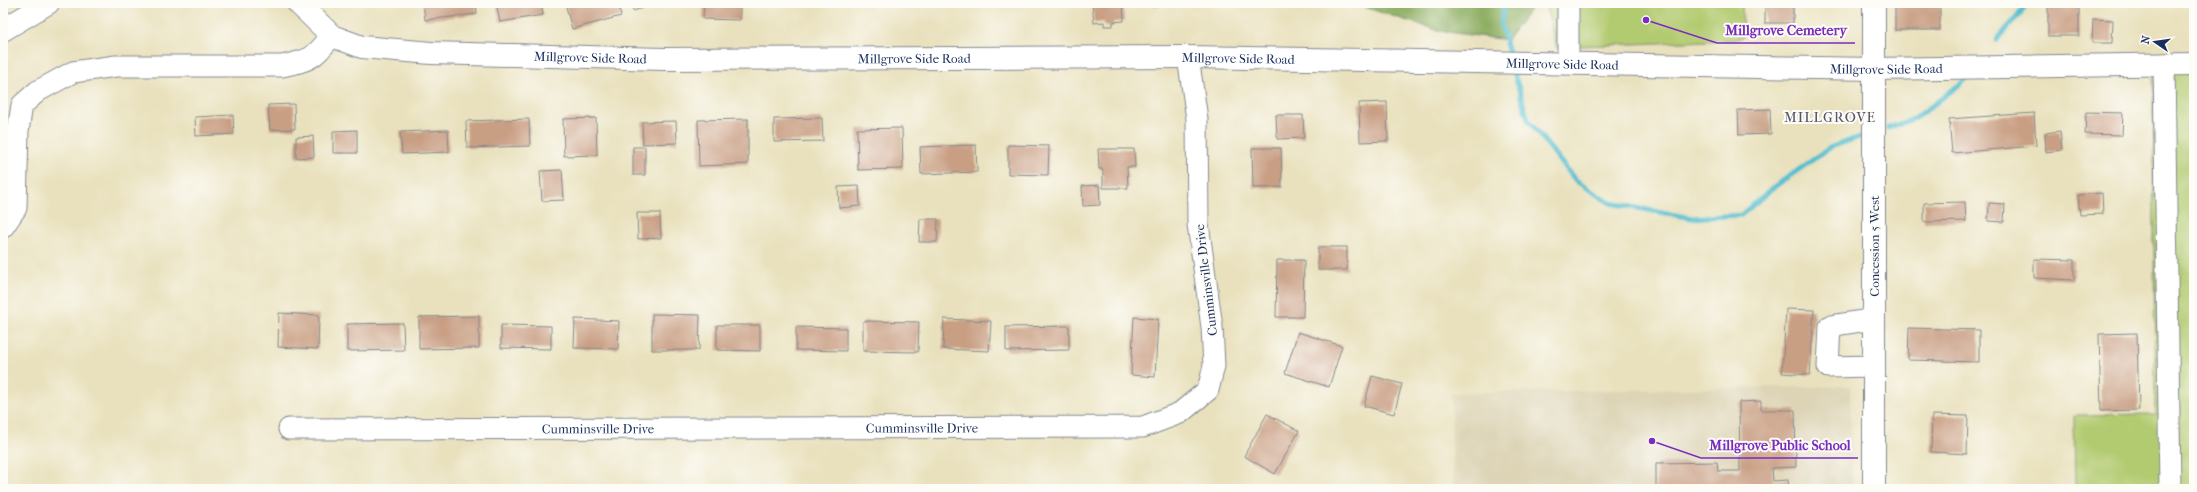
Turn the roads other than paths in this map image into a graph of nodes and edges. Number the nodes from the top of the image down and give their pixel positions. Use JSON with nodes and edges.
{"nodes":[{"id":1,"x":48,"y":3,"type":"edge"},
{"id":2,"x":298,"y":3,"type":"edge"},
{"id":3,"x":1568,"y":3,"type":"edge"},
{"id":4,"x":1874,"y":3,"type":"edge"},
{"id":5,"x":3,"y":30,"type":"edge"},
{"id":6,"x":332,"y":36,"type":"junction"},
{"id":7,"x":1188,"y":57,"type":"junction"},
{"id":8,"x":1568,"y":64,"type":"junction"},
{"id":9,"x":2164,"y":64,"type":"junction"},
{"id":10,"x":2194,"y":64,"type":"edge"},
{"id":11,"x":1874,"y":69,"type":"junction"},
{"id":12,"x":3,"y":227,"type":"edge"},
{"id":13,"x":1874,"y":318,"type":"junction"},
{"id":14,"x":1874,"y":366,"type":"junction"},
{"id":15,"x":289,"y":429,"type":"dead end"},
{"id":16,"x":1874,"y":489,"type":"edge"},
{"id":17,"x":2170,"y":489,"type":"edge"}],
"edges":[{"from":1,"to":5,"type":"main road"},
{"from":2,"to":6,"type":"main road","name":"Millgrove Side Road"},
{"from":3,"to":8,"type":"street"},
{"from":4,"to":11,"type":"main road","name":"Concession 5 West"},
{"from":6,"to":7,"type":"main road","name":"Millgrove Side Road"},
{"from":6,"to":12,"type":"street"},
{"from":7,"to":8,"type":"main road","name":"Millgrove Side Road"},
{"from":7,"to":15,"type":"street","name":"Cumminsville Drive"},
{"from":8,"to":11,"type":"main road","name":"Millgrove Side Road"},
{"from":9,"to":10,"type":"main road","name":"Millgrove Side Road"},
{"from":9,"to":11,"type":"main road","name":"Millgrove Side Road"},
{"from":9,"to":17,"type":"street"},
{"from":11,"to":13,"type":"main road","name":"Concession 5 West"},
{"from":13,"to":14,"type":"main road","name":"Concession 5 West"},
{"from":13,"to":14,"type":"street"},
{"from":14,"to":16,"type":"main road","name":"Concession 5 West"}]}
